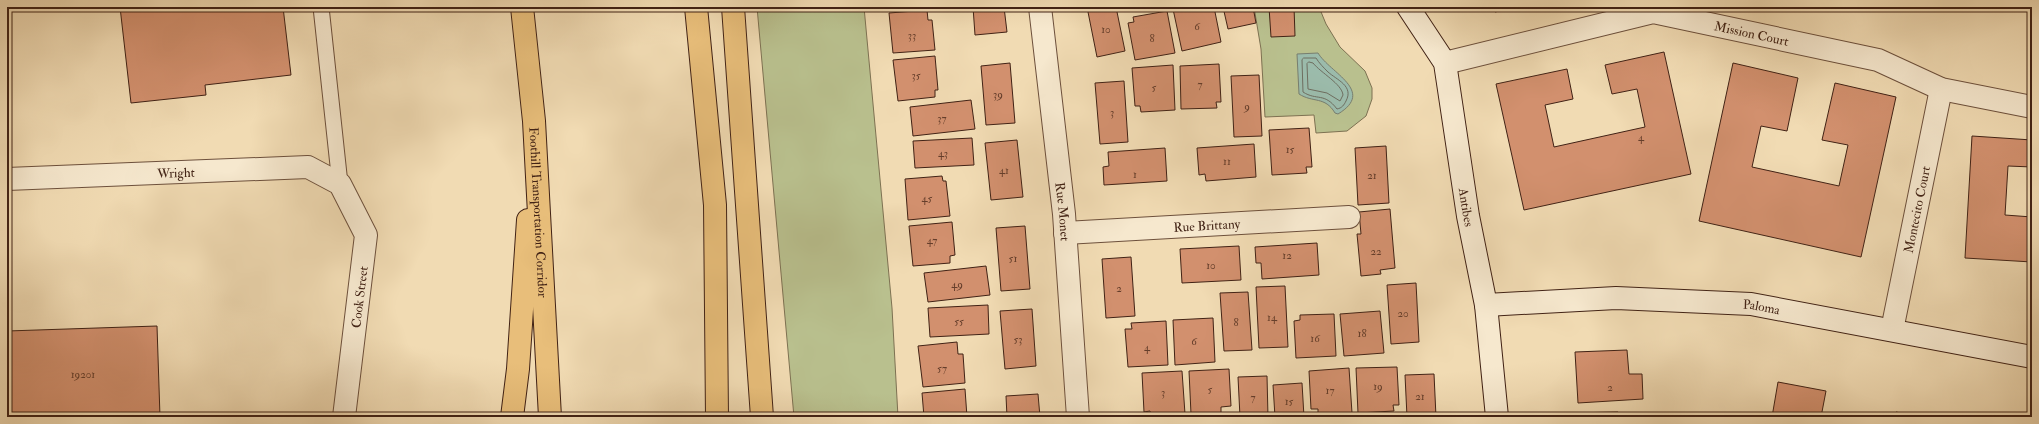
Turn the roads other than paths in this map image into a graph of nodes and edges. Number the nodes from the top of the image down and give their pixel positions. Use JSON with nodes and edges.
{"nodes":[{"id":1,"x":321,"y":7,"type":"edge"},
{"id":2,"x":522,"y":7,"type":"edge"},
{"id":3,"x":696,"y":7,"type":"edge"},
{"id":4,"x":733,"y":7,"type":"edge"},
{"id":5,"x":1040,"y":7,"type":"edge"},
{"id":6,"x":1408,"y":7,"type":"edge"},
{"id":7,"x":1653,"y":9,"type":"edge"},
{"id":8,"x":1445,"y":63,"type":"junction"},
{"id":9,"x":1941,"y":89,"type":"junction"},
{"id":10,"x":2032,"y":107,"type":"edge"},
{"id":11,"x":534,"y":121,"type":"junction"},
{"id":12,"x":7,"y":179,"type":"edge"},
{"id":13,"x":340,"y":184,"type":"junction"},
{"id":14,"x":1349,"y":217,"type":"dead end"},
{"id":15,"x":1066,"y":233,"type":"junction"},
{"id":16,"x":1486,"y":305,"type":"junction"},
{"id":17,"x":1892,"y":330,"type":"junction"},
{"id":18,"x":2032,"y":357,"type":"edge"},
{"id":19,"x":344,"y":417,"type":"edge"},
{"id":20,"x":512,"y":417,"type":"edge"},
{"id":21,"x":550,"y":417,"type":"edge"},
{"id":22,"x":717,"y":417,"type":"edge"},
{"id":23,"x":762,"y":417,"type":"edge"},
{"id":24,"x":1078,"y":417,"type":"edge"},
{"id":25,"x":1497,"y":417,"type":"edge"}],
"edges":[{"from":1,"to":13,"type":"lane"},
{"from":2,"to":11,"type":"highway","name":"Foothill Transportation Corridor"},
{"from":3,"to":22,"type":"highway"},
{"from":4,"to":23,"type":"highway"},
{"from":5,"to":15,"type":"street","name":"Rue Monet"},
{"from":6,"to":8,"type":"street","name":"Antibes"},
{"from":7,"to":8,"type":"street","name":"Mission Court"},
{"from":7,"to":9,"type":"street","name":"Mission Court"},
{"from":8,"to":16,"type":"street","name":"Antibes"},
{"from":9,"to":10,"type":"street","name":"Mission Court"},
{"from":9,"to":17,"type":"street","name":"Montecito Court"},
{"from":11,"to":20,"type":"highway"},
{"from":11,"to":21,"type":"highway","name":"Foothill Transportation Corridor"},
{"from":12,"to":13,"type":"street","name":"Wright"},
{"from":13,"to":19,"type":"street","name":"Cook Street"},
{"from":14,"to":15,"type":"street","name":"Rue Brittany"},
{"from":15,"to":24,"type":"street","name":"Rue Monet"},
{"from":16,"to":17,"type":"street","name":"Paloma"},
{"from":16,"to":25,"type":"street","name":"Antibes"},
{"from":17,"to":18,"type":"street","name":"Paloma"}]}
